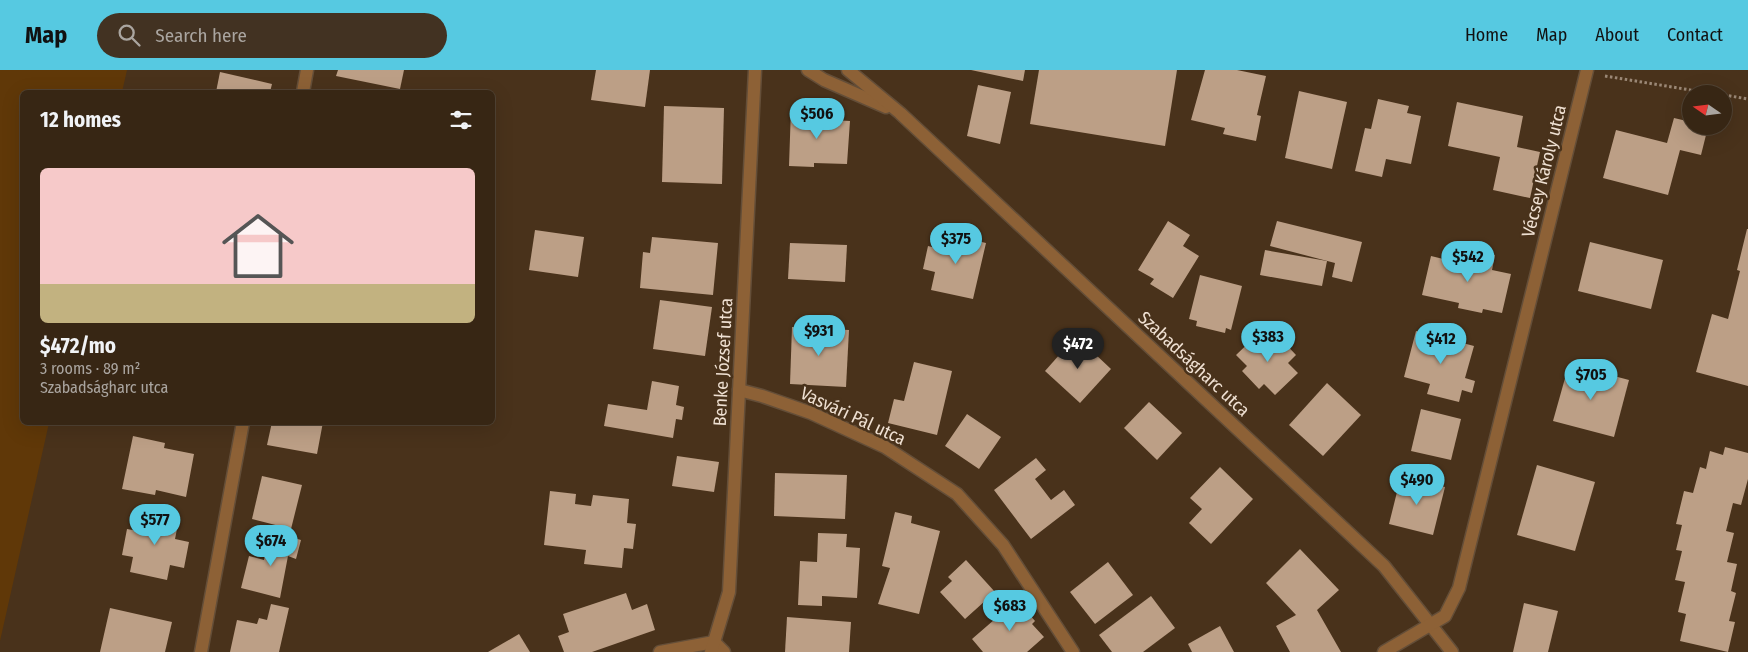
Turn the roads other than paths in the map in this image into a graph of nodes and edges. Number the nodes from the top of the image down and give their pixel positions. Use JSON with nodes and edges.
{"nodes":[{"id":1,"x":307,"y":70,"type":"edge"},
{"id":2,"x":755,"y":70,"type":"edge"},
{"id":3,"x":808,"y":70,"type":"edge"},
{"id":4,"x":848,"y":70,"type":"edge"},
{"id":5,"x":1586,"y":72,"type":"edge"},
{"id":6,"x":303,"y":90,"type":"edge"},
{"id":7,"x":900,"y":113,"type":"junction"},
{"id":8,"x":739,"y":390,"type":"junction"},
{"id":9,"x":242,"y":425,"type":"edge"},
{"id":10,"x":1432,"y":625,"type":"junction"},
{"id":11,"x":712,"y":647,"type":"edge"},
{"id":12,"x":201,"y":652,"type":"edge"},
{"id":13,"x":660,"y":652,"type":"edge"},
{"id":14,"x":724,"y":652,"type":"edge"},
{"id":15,"x":1072,"y":652,"type":"edge"},
{"id":16,"x":1384,"y":652,"type":"edge"},
{"id":17,"x":1452,"y":652,"type":"edge"}],
"edges":[{"from":1,"to":6,"type":"street"},
{"from":2,"to":8,"type":"street","name":"Benke József utca"},
{"from":3,"to":7,"type":"street","name":"Szabadságharc utca"},
{"from":4,"to":7,"type":"street","name":"Szabadságharc utca"},
{"from":5,"to":10,"type":"street","name":"Vécsey Károly utca"},
{"from":7,"to":10,"type":"street","name":"Szabadságharc utca"},
{"from":8,"to":11,"type":"street","name":"Benke József utca"},
{"from":8,"to":15,"type":"street","name":"Vasvári Pál utca"},
{"from":9,"to":12,"type":"street"},
{"from":10,"to":16,"type":"street","name":"Vécsey Károly utca"},
{"from":10,"to":17,"type":"street","name":"Szabadságharc utca"},
{"from":11,"to":13,"type":"street"},
{"from":11,"to":14,"type":"street"}]}
